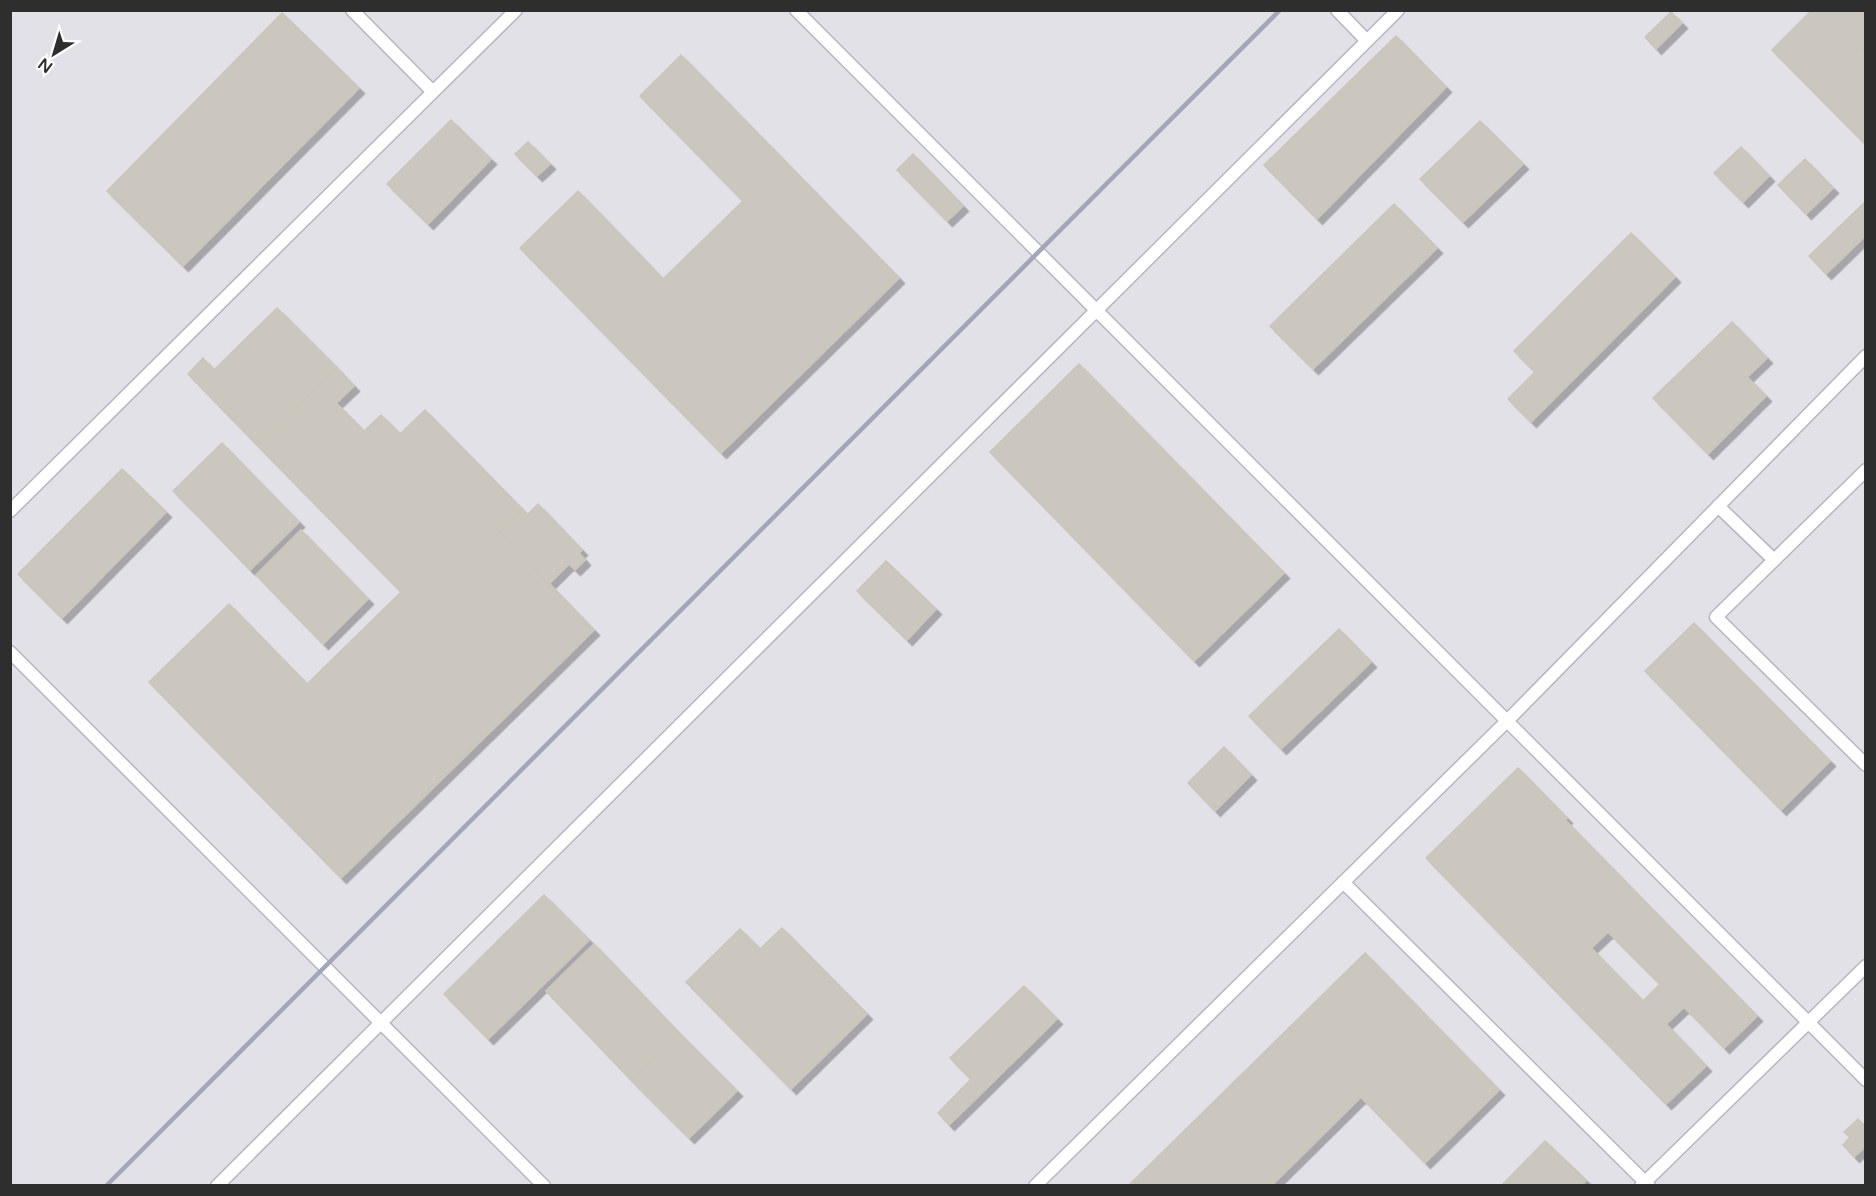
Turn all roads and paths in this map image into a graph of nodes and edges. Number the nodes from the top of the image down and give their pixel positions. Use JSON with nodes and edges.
{"nodes":[{"id":1,"x":352,"y":10,"type":"edge"},
{"id":2,"x":516,"y":10,"type":"edge"},
{"id":3,"x":796,"y":10,"type":"edge"},
{"id":4,"x":1337,"y":10,"type":"edge"},
{"id":5,"x":1398,"y":10,"type":"edge"},
{"id":6,"x":1367,"y":41,"type":"junction"},
{"id":7,"x":433,"y":92,"type":"junction"},
{"id":8,"x":1096,"y":311,"type":"junction"},
{"id":9,"x":1866,"y":356,"type":"edge"},
{"id":10,"x":1866,"y":470,"type":"edge"},
{"id":11,"x":1718,"y":506,"type":"junction"},
{"id":12,"x":10,"y":511,"type":"edge"},
{"id":13,"x":1774,"y":560,"type":"junction"},
{"id":14,"x":10,"y":652,"type":"edge"},
{"id":15,"x":1507,"y":721,"type":"junction"},
{"id":16,"x":1866,"y":765,"type":"edge"},
{"id":17,"x":1343,"y":882,"type":"junction"},
{"id":18,"x":1866,"y":966,"type":"edge"},
{"id":19,"x":381,"y":1022,"type":"junction"},
{"id":20,"x":1808,"y":1023,"type":"junction"},
{"id":21,"x":1866,"y":1080,"type":"edge"},
{"id":22,"x":1645,"y":1184,"type":"edge"},
{"id":23,"x":217,"y":1185,"type":"edge"},
{"id":24,"x":544,"y":1185,"type":"edge"},
{"id":25,"x":1035,"y":1185,"type":"edge"}],
"edges":[{"from":1,"to":7,"type":"lane"},
{"from":2,"to":7,"type":"lane"},
{"from":3,"to":8,"type":"lane"},
{"from":4,"to":6,"type":"lane"},
{"from":5,"to":6,"type":"lane"},
{"from":6,"to":8,"type":"lane"},
{"from":7,"to":12,"type":"lane"},
{"from":8,"to":15,"type":"lane"},
{"from":8,"to":19,"type":"lane"},
{"from":9,"to":11,"type":"lane"},
{"from":10,"to":13,"type":"lane"},
{"from":11,"to":13,"type":"lane"},
{"from":11,"to":15,"type":"lane"},
{"from":13,"to":16,"type":"lane"},
{"from":14,"to":19,"type":"lane"},
{"from":15,"to":17,"type":"lane"},
{"from":15,"to":20,"type":"lane"},
{"from":17,"to":22,"type":"lane"},
{"from":17,"to":25,"type":"lane"},
{"from":18,"to":20,"type":"lane"},
{"from":19,"to":23,"type":"lane"},
{"from":19,"to":24,"type":"lane"},
{"from":20,"to":21,"type":"lane"},
{"from":20,"to":22,"type":"lane"}]}
